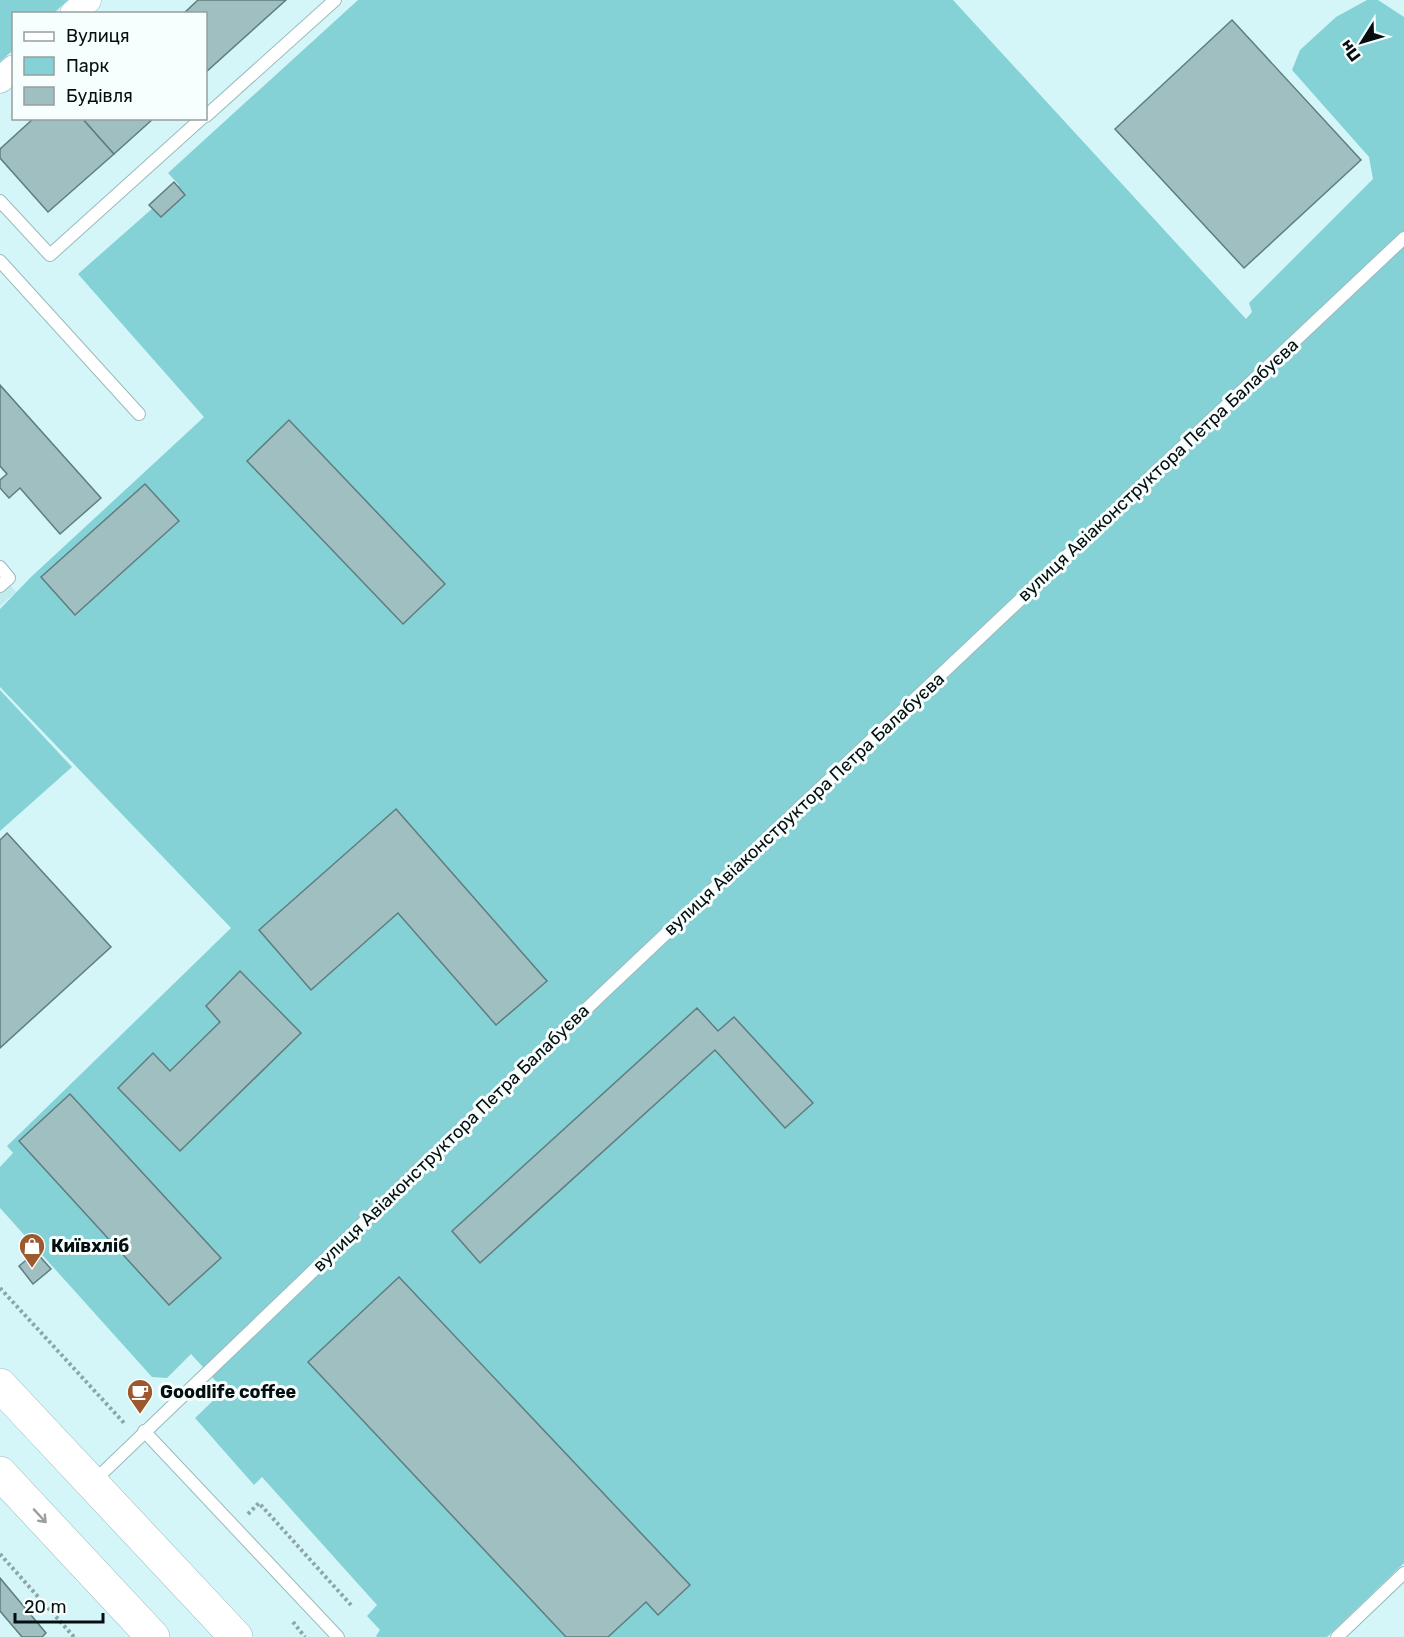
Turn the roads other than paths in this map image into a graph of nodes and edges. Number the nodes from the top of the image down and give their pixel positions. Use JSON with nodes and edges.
{"nodes":[{"id":1,"x":88,"y":0,"type":"edge"},
{"id":2,"x":335,"y":0,"type":"edge"},
{"id":3,"x":75,"y":12,"type":"edge"},
{"id":4,"x":12,"y":70,"type":"edge"},
{"id":5,"x":0,"y":80,"type":"edge"},
{"id":6,"x":207,"y":114,"type":"edge"},
{"id":7,"x":201,"y":120,"type":"edge"},
{"id":8,"x":0,"y":201,"type":"edge"},
{"id":9,"x":1404,"y":238,"type":"edge"},
{"id":10,"x":0,"y":261,"type":"edge"},
{"id":11,"x":139,"y":414,"type":"dead end"},
{"id":12,"x":0,"y":567,"type":"edge"},
{"id":13,"x":0,"y":586,"type":"edge"},
{"id":14,"x":0,"y":1385,"type":"edge"},
{"id":15,"x":144,"y":1431,"type":"junction"},
{"id":16,"x":0,"y":1473,"type":"edge"},
{"id":17,"x":92,"y":1483,"type":"junction"},
{"id":18,"x":1404,"y":1573,"type":"edge"},
{"id":19,"x":153,"y":1637,"type":"edge"},
{"id":20,"x":236,"y":1637,"type":"edge"},
{"id":21,"x":338,"y":1637,"type":"edge"},
{"id":22,"x":1337,"y":1637,"type":"edge"}],
"edges":[{"from":1,"to":3,"type":"street"},
{"from":2,"to":6,"type":"lane"},
{"from":4,"to":5,"type":"street"},
{"from":7,"to":8,"type":"lane"},
{"from":9,"to":15,"type":"lane","name":"вулиця Авіаконструктора Петра Балабуєва"},
{"from":10,"to":11,"type":"lane"},
{"from":12,"to":13,"type":"lane"},
{"from":14,"to":17,"type":"main road"},
{"from":15,"to":17,"type":"lane","name":"вулиця Авіаконструктора Петра Балабуєва"},
{"from":15,"to":21,"type":"lane"},
{"from":16,"to":19,"type":"main road","one_way":true},
{"from":17,"to":20,"type":"main road"},
{"from":18,"to":22,"type":"lane"}]}
